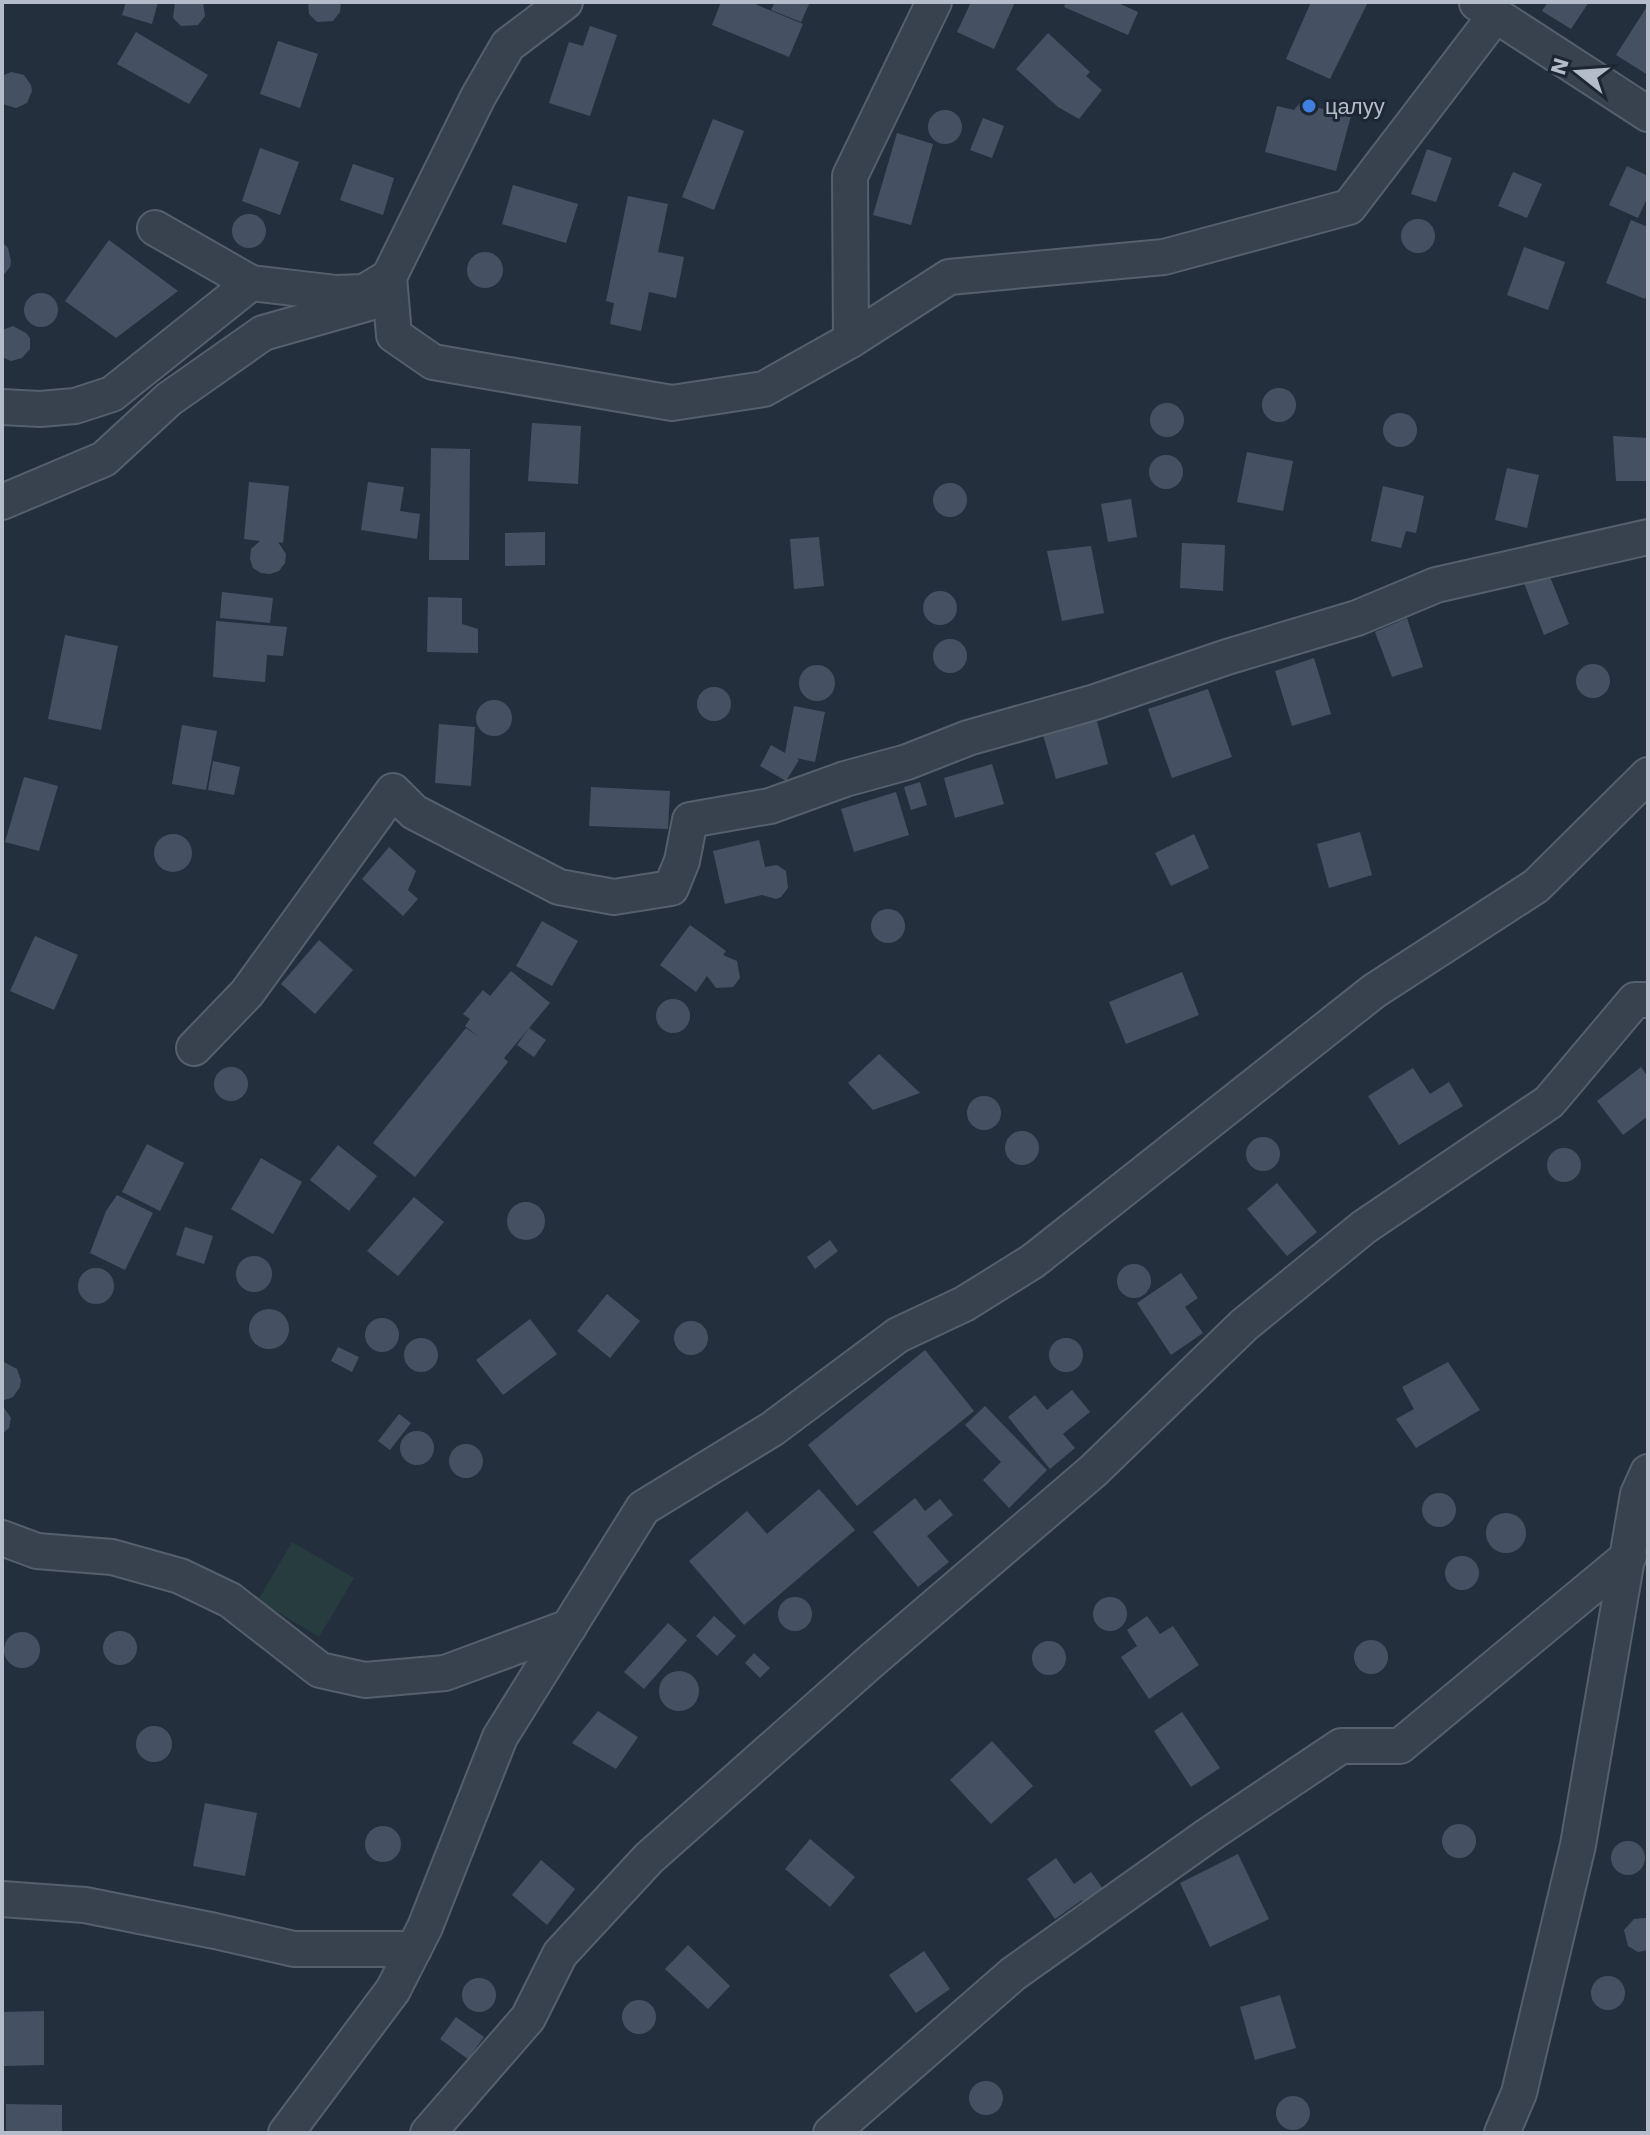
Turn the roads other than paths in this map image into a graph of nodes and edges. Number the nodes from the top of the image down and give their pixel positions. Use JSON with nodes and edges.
{"nodes":[{"id":1,"x":565,"y":2,"type":"edge"},
{"id":2,"x":934,"y":2,"type":"edge"},
{"id":3,"x":1485,"y":9,"type":"edge"},
{"id":4,"x":1648,"y":114,"type":"edge"},
{"id":5,"x":155,"y":228,"type":"dead end"},
{"id":6,"x":251,"y":283,"type":"junction"},
{"id":7,"x":390,"y":287,"type":"junction"},
{"id":8,"x":851,"y":340,"type":"junction"},
{"id":9,"x":2,"y":407,"type":"edge"},
{"id":10,"x":2,"y":502,"type":"edge"},
{"id":11,"x":1648,"y":537,"type":"edge"},
{"id":12,"x":1648,"y":775,"type":"edge"},
{"id":13,"x":1644,"y":991,"type":"edge"},
{"id":14,"x":194,"y":1048,"type":"dead end"},
{"id":15,"x":1648,"y":1472,"type":"edge"},
{"id":16,"x":2,"y":1538,"type":"edge"},
{"id":17,"x":1629,"y":1556,"type":"junction"},
{"id":18,"x":569,"y":1627,"type":"junction"},
{"id":19,"x":2,"y":1899,"type":"edge"},
{"id":20,"x":414,"y":1949,"type":"junction"},
{"id":21,"x":286,"y":2133,"type":"edge"},
{"id":22,"x":428,"y":2133,"type":"edge"},
{"id":23,"x":831,"y":2133,"type":"edge"},
{"id":24,"x":1502,"y":2133,"type":"edge"}],
"edges":[{"from":1,"to":7,"type":"street"},
{"from":2,"to":8,"type":"street"},
{"from":3,"to":4,"type":"street"},
{"from":3,"to":8,"type":"street"},
{"from":5,"to":6,"type":"street"},
{"from":6,"to":7,"type":"street"},
{"from":6,"to":9,"type":"street"},
{"from":7,"to":8,"type":"street"},
{"from":7,"to":10,"type":"street"},
{"from":11,"to":14,"type":"street"},
{"from":12,"to":18,"type":"street"},
{"from":13,"to":22,"type":"street"},
{"from":15,"to":17,"type":"street"},
{"from":16,"to":18,"type":"street"},
{"from":17,"to":23,"type":"street"},
{"from":17,"to":24,"type":"street"},
{"from":18,"to":20,"type":"street"},
{"from":19,"to":20,"type":"street"},
{"from":20,"to":21,"type":"street"}]}
